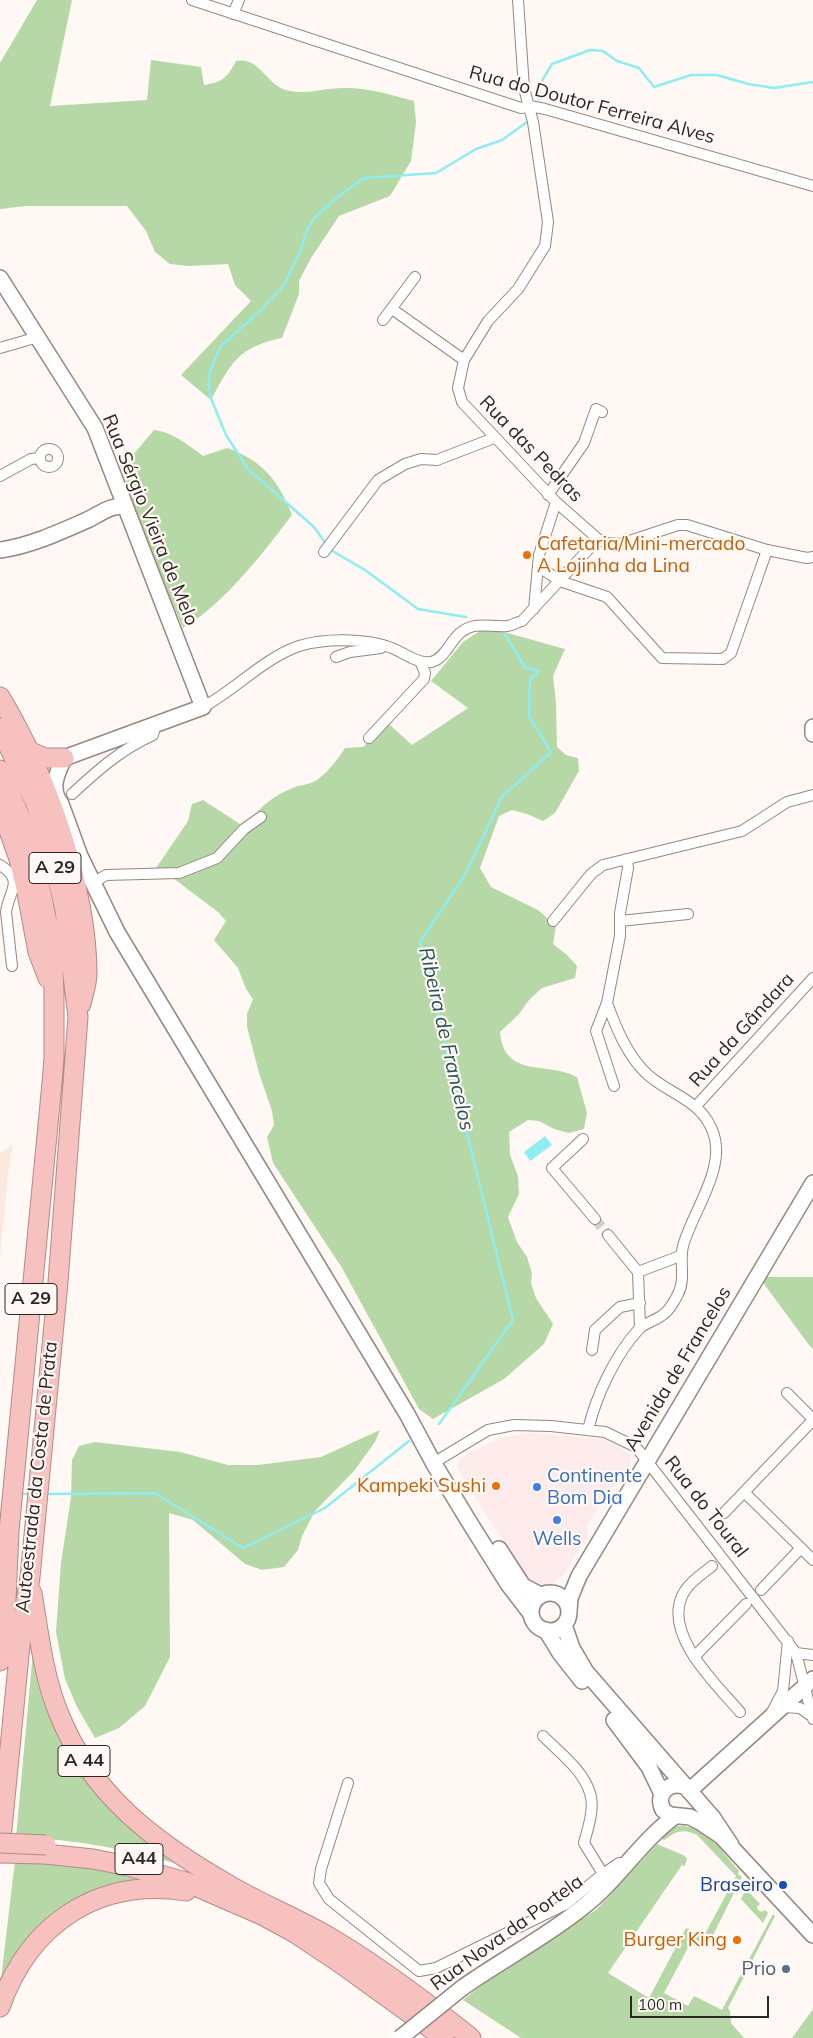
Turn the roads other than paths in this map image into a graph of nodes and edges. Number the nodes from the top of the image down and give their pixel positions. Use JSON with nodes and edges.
{"nodes":[{"id":1,"x":192,"y":0,"type":"edge"},
{"id":2,"x":239,"y":0,"type":"edge"},
{"id":3,"x":518,"y":0,"type":"edge"},
{"id":4,"x":233,"y":14,"type":"junction"},
{"id":5,"x":530,"y":106,"type":"junction"},
{"id":6,"x":813,"y":186,"type":"edge"},
{"id":7,"x":415,"y":277,"type":"dead end"},
{"id":8,"x":0,"y":278,"type":"edge"},
{"id":9,"x":392,"y":309,"type":"junction"},
{"id":10,"x":384,"y":320,"type":"dead end"},
{"id":11,"x":38,"y":337,"type":"junction"},
{"id":12,"x":0,"y":348,"type":"edge"},
{"id":13,"x":464,"y":360,"type":"junction"},
{"id":14,"x":602,"y":412,"type":"dead end"},
{"id":15,"x":494,"y":438,"type":"junction"},
{"id":16,"x":40,"y":458,"type":"dead end"},
{"id":17,"x":0,"y":476,"type":"edge"},
{"id":18,"x":117,"y":487,"type":"junction"},
{"id":19,"x":552,"y":498,"type":"junction"},
{"id":20,"x":125,"y":506,"type":"junction"},
{"id":21,"x":106,"y":514,"type":"junction"},
{"id":22,"x":132,"y":524,"type":"junction"},
{"id":23,"x":598,"y":539,"type":"junction"},
{"id":24,"x":327,"y":549,"type":"dead end"},
{"id":25,"x":0,"y":550,"type":"edge"},
{"id":26,"x":768,"y":550,"type":"junction"},
{"id":27,"x":813,"y":557,"type":"edge"},
{"id":28,"x":538,"y":566,"type":"junction"},
{"id":29,"x":560,"y":581,"type":"junction"},
{"id":30,"x":534,"y":609,"type":"junction"},
{"id":31,"x":390,"y":647,"type":"junction"},
{"id":32,"x":336,"y":657,"type":"dead end"},
{"id":33,"x":420,"y":661,"type":"junction"},
{"id":34,"x":0,"y":697,"type":"edge"},
{"id":35,"x":203,"y":707,"type":"junction"},
{"id":36,"x":156,"y":724,"type":"junction"},
{"id":37,"x":813,"y":727,"type":"edge"},
{"id":38,"x":0,"y":728,"type":"edge"},
{"id":39,"x":813,"y":734,"type":"edge"},
{"id":40,"x":368,"y":738,"type":"dead end"},
{"id":41,"x":29,"y":751,"type":"junction"},
{"id":42,"x":83,"y":752,"type":"junction"},
{"id":43,"x":64,"y":758,"type":"junction"},
{"id":44,"x":0,"y":770,"type":"edge"},
{"id":45,"x":813,"y":795,"type":"edge"},
{"id":46,"x":66,"y":799,"type":"junction"},
{"id":47,"x":0,"y":805,"type":"edge"},
{"id":48,"x":261,"y":816,"type":"dead end"},
{"id":49,"x":0,"y":842,"type":"edge"},
{"id":50,"x":19,"y":859,"type":"junction"},
{"id":51,"x":627,"y":859,"type":"junction"},
{"id":52,"x":0,"y":865,"type":"edge"},
{"id":53,"x":93,"y":883,"type":"junction"},
{"id":54,"x":688,"y":914,"type":"dead end"},
{"id":55,"x":552,"y":920,"type":"dead end"},
{"id":56,"x":620,"y":921,"type":"junction"},
{"id":57,"x":12,"y":966,"type":"dead end"},
{"id":58,"x":813,"y":978,"type":"edge"},
{"id":59,"x":54,"y":993,"type":"junction"},
{"id":60,"x":607,"y":1003,"type":"junction"},
{"id":61,"x":78,"y":1017,"type":"junction"},
{"id":62,"x":614,"y":1086,"type":"dead end"},
{"id":63,"x":696,"y":1106,"type":"junction"},
{"id":64,"x":584,"y":1139,"type":"dead end"},
{"id":65,"x":811,"y":1192,"type":"edge"},
{"id":66,"x":595,"y":1219,"type":"tunnel mouth"},
{"id":67,"x":608,"y":1235,"type":"tunnel mouth"},
{"id":68,"x":680,"y":1256,"type":"junction"},
{"id":69,"x":638,"y":1272,"type":"junction"},
{"id":70,"x":640,"y":1303,"type":"junction"},
{"id":71,"x":640,"y":1328,"type":"junction"},
{"id":72,"x":592,"y":1350,"type":"dead end"},
{"id":73,"x":787,"y":1393,"type":"dead end"},
{"id":74,"x":813,"y":1420,"type":"edge"},
{"id":75,"x":588,"y":1430,"type":"junction"},
{"id":76,"x":417,"y":1431,"type":"junction"},
{"id":77,"x":440,"y":1459,"type":"junction"},
{"id":78,"x":647,"y":1460,"type":"junction"},
{"id":79,"x":744,"y":1492,"type":"junction"},
{"id":80,"x":724,"y":1513,"type":"dead end"},
{"id":81,"x":9,"y":1531,"type":"junction"},
{"id":82,"x":801,"y":1548,"type":"junction"},
{"id":83,"x":0,"y":1555,"type":"edge"},
{"id":84,"x":813,"y":1560,"type":"edge"},
{"id":85,"x":712,"y":1566,"type":"dead end"},
{"id":86,"x":579,"y":1576,"type":"junction"},
{"id":87,"x":30,"y":1577,"type":"junction"},
{"id":88,"x":760,"y":1590,"type":"dead end"},
{"id":89,"x":547,"y":1594,"type":"junction"},
{"id":90,"x":746,"y":1604,"type":"dead end"},
{"id":91,"x":531,"y":1614,"type":"junction"},
{"id":92,"x":566,"y":1618,"type":"junction"},
{"id":93,"x":546,"y":1630,"type":"junction"},
{"id":94,"x":788,"y":1641,"type":"junction"},
{"id":95,"x":796,"y":1653,"type":"junction"},
{"id":96,"x":813,"y":1655,"type":"edge"},
{"id":97,"x":694,"y":1657,"type":"junction"},
{"id":98,"x":0,"y":1661,"type":"edge"},
{"id":99,"x":809,"y":1682,"type":"edge"},
{"id":100,"x":740,"y":1712,"type":"dead end"},
{"id":101,"x":775,"y":1712,"type":"junction"},
{"id":102,"x":813,"y":1718,"type":"edge"},
{"id":103,"x":543,"y":1736,"type":"dead end"},
{"id":104,"x":348,"y":1782,"type":"dead end"},
{"id":105,"x":688,"y":1791,"type":"junction"},
{"id":106,"x":662,"y":1800,"type":"junction"},
{"id":107,"x":678,"y":1816,"type":"junction"},
{"id":108,"x":653,"y":1834,"type":"junction"},
{"id":109,"x":0,"y":1843,"type":"edge"},
{"id":110,"x":731,"y":1845,"type":"junction"},
{"id":111,"x":46,"y":1849,"type":"junction"},
{"id":112,"x":0,"y":1851,"type":"edge"},
{"id":113,"x":626,"y":1864,"type":"junction"},
{"id":114,"x":603,"y":1874,"type":"junction"},
{"id":115,"x":229,"y":1885,"type":"junction"},
{"id":116,"x":210,"y":1894,"type":"junction"},
{"id":117,"x":813,"y":1935,"type":"edge"},
{"id":118,"x":0,"y":2007,"type":"edge"},
{"id":119,"x":446,"y":2029,"type":"edge"},
{"id":120,"x":400,"y":2038,"type":"edge"},
{"id":121,"x":471,"y":2038,"type":"edge"},
{"id":122,"x":476,"y":2038,"type":"edge"}],
"edges":[{"from":1,"to":4,"type":"street","name":"Rua do Doutor Ferreira Alves"},
{"from":2,"to":4,"type":"street"},
{"from":3,"to":5,"type":"street","name":"Rua das Pedras"},
{"from":4,"to":5,"type":"street","name":"Rua do Doutor Ferreira Alves"},
{"from":5,"to":6,"type":"street","name":"Rua do Doutor Ferreira Alves"},
{"from":5,"to":13,"type":"street","name":"Rua das Pedras"},
{"from":7,"to":9,"type":"street"},
{"from":8,"to":11,"type":"main road","name":"Rua Sérgio Vieira de Melo"},
{"from":9,"to":10,"type":"street"},
{"from":9,"to":13,"type":"street"},
{"from":11,"to":12,"type":"street"},
{"from":11,"to":18,"type":"main road","name":"Rua Sérgio Vieira de Melo"},
{"from":13,"to":15,"type":"street","name":"Rua das Pedras"},
{"from":14,"to":19,"type":"street"},
{"from":15,"to":19,"type":"street","name":"Rua das Pedras"},
{"from":15,"to":24,"type":"street"},
{"from":16,"to":17,"type":"street"},
{"from":18,"to":20,"type":"main road","name":"Rua Sérgio Vieira de Melo"},
{"from":18,"to":21,"type":"main road"},
{"from":19,"to":23,"type":"street","name":"Rua das Pedras"},
{"from":19,"to":28,"type":"street"},
{"from":20,"to":21,"type":"main road"},
{"from":20,"to":22,"type":"main road","name":"Rua Sérgio Vieira de Melo"},
{"from":21,"to":22,"type":"main road"},
{"from":21,"to":25,"type":"main road"},
{"from":22,"to":35,"type":"main road","name":"Rua Sérgio Vieira de Melo"},
{"from":23,"to":26,"type":"street"},
{"from":23,"to":29,"type":"street"},
{"from":26,"to":27,"type":"street"},
{"from":26,"to":29,"type":"street"},
{"from":28,"to":29,"type":"street"},
{"from":28,"to":30,"type":"street"},
{"from":29,"to":30,"type":"street"},
{"from":30,"to":33,"type":"street"},
{"from":31,"to":32,"type":"street"},
{"from":31,"to":33,"type":"street"},
{"from":31,"to":35,"type":"street"},
{"from":33,"to":40,"type":"street"},
{"from":34,"to":41,"type":"highway","number":"A 29"},
{"from":35,"to":36,"type":"main road"},
{"from":36,"to":42,"type":"main road"},
{"from":36,"to":46,"type":"street"},
{"from":37,"to":39,"type":"main road"},
{"from":38,"to":61,"type":"highway","name":"Autoestrada da Costa de Prata","number":"A 29"},
{"from":41,"to":43,"type":"highway"},
{"from":41,"to":61,"type":"highway","number":"A 29"},
{"from":42,"to":43,"type":"main road"},
{"from":42,"to":46,"type":"main road"},
{"from":43,"to":46,"type":"main road"},
{"from":44,"to":59,"type":"highway","name":"Autoestrada da Costa de Prata","number":"A 29"},
{"from":45,"to":51,"type":"street"},
{"from":46,"to":53,"type":"main road"},
{"from":47,"to":50,"type":"highway","number":"A 29"},
{"from":48,"to":53,"type":"street"},
{"from":49,"to":50,"type":"highway"},
{"from":50,"to":59,"type":"highway","number":"A 29"},
{"from":51,"to":55,"type":"street"},
{"from":51,"to":56,"type":"street"},
{"from":52,"to":57,"type":"street"},
{"from":53,"to":76,"type":"main road"},
{"from":54,"to":56,"type":"street"},
{"from":56,"to":60,"type":"street"},
{"from":58,"to":63,"type":"street","name":"Rua da Gândara"},
{"from":59,"to":81,"type":"highway","name":"Autoestrada da Costa de Prata","number":"A 29"},
{"from":60,"to":62,"type":"street"},
{"from":60,"to":63,"type":"street"},
{"from":61,"to":87,"type":"highway","name":"Autoestrada da Costa de Prata","number":"A 29"},
{"from":63,"to":68,"type":"street"},
{"from":64,"to":66,"type":"street"},
{"from":65,"to":78,"type":"main road","name":"Avenida de Francelos"},
{"from":67,"to":69,"type":"street"},
{"from":68,"to":69,"type":"street"},
{"from":68,"to":71,"type":"street"},
{"from":69,"to":70,"type":"street"},
{"from":70,"to":71,"type":"street"},
{"from":70,"to":72,"type":"street"},
{"from":71,"to":75,"type":"street"},
{"from":73,"to":74,"type":"street"},
{"from":74,"to":79,"type":"street"},
{"from":75,"to":77,"type":"street","name":"Rua do Toural"},
{"from":75,"to":78,"type":"street","name":"Rua do Toural"},
{"from":76,"to":77,"type":"main road"},
{"from":76,"to":91,"type":"main road"},
{"from":77,"to":89,"type":"main road"},
{"from":78,"to":86,"type":"main road","name":"Avenida de Francelos"},
{"from":78,"to":94,"type":"street","name":"Rua do Toural"},
{"from":79,"to":80,"type":"street"},
{"from":79,"to":82,"type":"street"},
{"from":81,"to":83,"type":"highway"},
{"from":81,"to":98,"type":"highway","name":"Autoestrada da Costa de Prata","number":"A 29"},
{"from":82,"to":84,"type":"street"},
{"from":82,"to":88,"type":"street"},
{"from":85,"to":97,"type":"street"},
{"from":86,"to":89,"type":"main road","name":"Avenida de Francelos"},
{"from":86,"to":92,"type":"main road","name":"Avenida de Francelos"},
{"from":87,"to":112,"type":"highway","name":"Autoestrada da Costa de Prata","number":"A 29"},
{"from":87,"to":115,"type":"highway","number":"A 44"},
{"from":89,"to":91,"type":"main road"},
{"from":89,"to":92,"type":"main road"},
{"from":90,"to":97,"type":"street"},
{"from":91,"to":93,"type":"main road"},
{"from":92,"to":93,"type":"main road"},
{"from":92,"to":105,"type":"main road"},
{"from":93,"to":106,"type":"main road"},
{"from":94,"to":95,"type":"street","name":"Rua do Toural"},
{"from":94,"to":101,"type":"street"},
{"from":95,"to":96,"type":"street"},
{"from":95,"to":99,"type":"street","name":"Rua do Toural"},
{"from":97,"to":100,"type":"street"},
{"from":99,"to":101,"type":"main road"},
{"from":99,"to":102,"type":"street","name":"Rua do Toural"},
{"from":101,"to":102,"type":"street"},
{"from":101,"to":105,"type":"main road"},
{"from":103,"to":114,"type":"street"},
{"from":104,"to":114,"type":"street"},
{"from":105,"to":106,"type":"main road"},
{"from":105,"to":107,"type":"main road"},
{"from":105,"to":110,"type":"main road"},
{"from":106,"to":107,"type":"main road"},
{"from":106,"to":108,"type":"main road","name":"Rua Nova da Portela"},
{"from":107,"to":108,"type":"main road","name":"Rua Nova da Portela"},
{"from":107,"to":110,"type":"main road"},
{"from":108,"to":113,"type":"main road","name":"Rua Nova da Portela"},
{"from":109,"to":111,"type":"highway","number":"A44","bridge":true},
{"from":110,"to":117,"type":"main road"},
{"from":111,"to":112,"type":"highway","number":"A 44"},
{"from":111,"to":115,"type":"highway","number":"A44"},
{"from":111,"to":116,"type":"highway","number":"A 44"},
{"from":113,"to":114,"type":"street"},
{"from":113,"to":120,"type":"main road","name":"Rua Nova da Portela","bridge":true},
{"from":115,"to":119,"type":"highway","number":"A 44"},
{"from":116,"to":118,"type":"highway","number":"A 44"},
{"from":116,"to":119,"type":"highway","number":"A 44"},
{"from":119,"to":121,"type":"highway","number":"A 44"},
{"from":119,"to":122,"type":"highway"}]}
